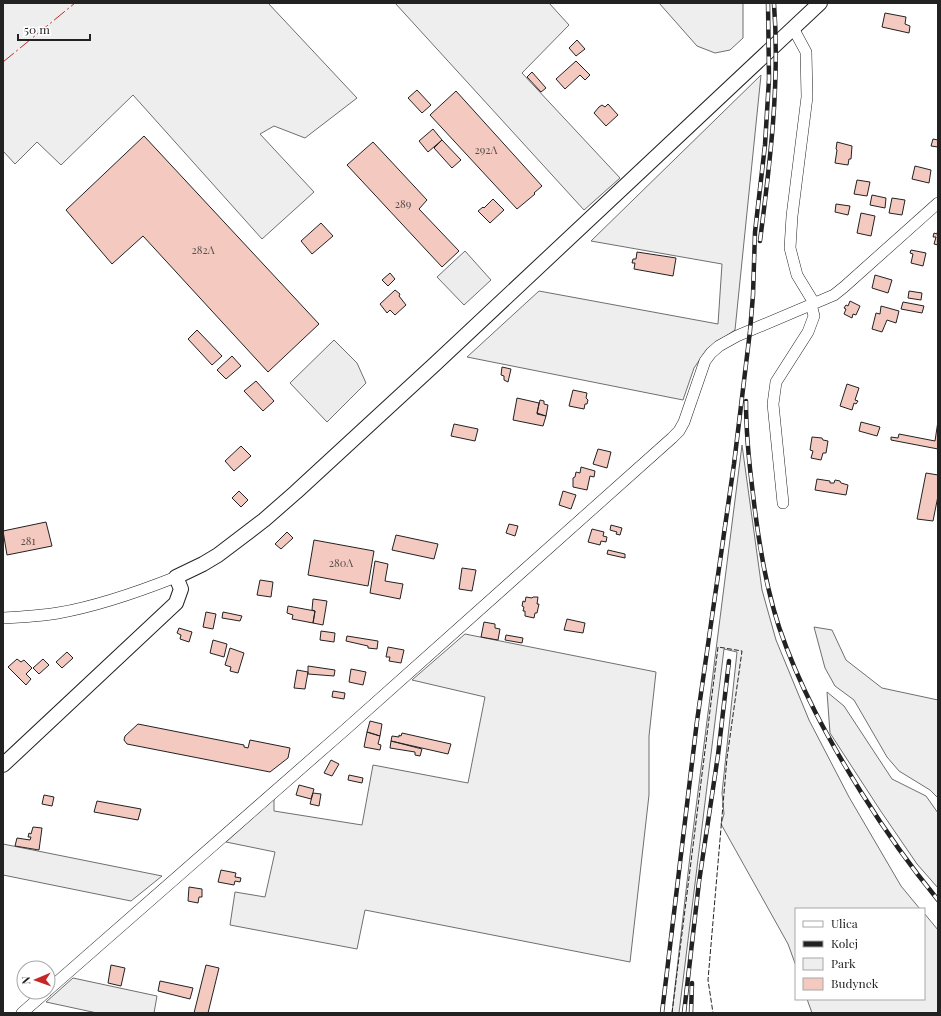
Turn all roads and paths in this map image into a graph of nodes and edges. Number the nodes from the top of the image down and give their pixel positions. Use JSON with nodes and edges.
{"nodes":[{"id":1,"x":820,"y":3,"type":"edge"},
{"id":2,"x":793,"y":28,"type":"junction"},
{"id":3,"x":938,"y":204,"type":"edge"},
{"id":4,"x":813,"y":304,"type":"junction"},
{"id":5,"x":783,"y":503,"type":"dead end"},
{"id":6,"x":176,"y":577,"type":"junction"},
{"id":7,"x":3,"y":618,"type":"edge"},
{"id":8,"x":3,"y":765,"type":"edge"},
{"id":9,"x":56,"y":983,"type":"edge"},
{"id":10,"x":37,"y":1000,"type":"edge"},
{"id":11,"x":22,"y":1013,"type":"edge"}],
"edges":[{"from":1,"to":2,"type":"main road"},
{"from":2,"to":4,"type":"street"},
{"from":2,"to":6,"type":"main road"},
{"from":3,"to":4,"type":"street"},
{"from":4,"to":5,"type":"street"},
{"from":4,"to":9,"type":"street"},
{"from":6,"to":7,"type":"street"},
{"from":6,"to":8,"type":"main road"},
{"from":10,"to":11,"type":"street"}]}
